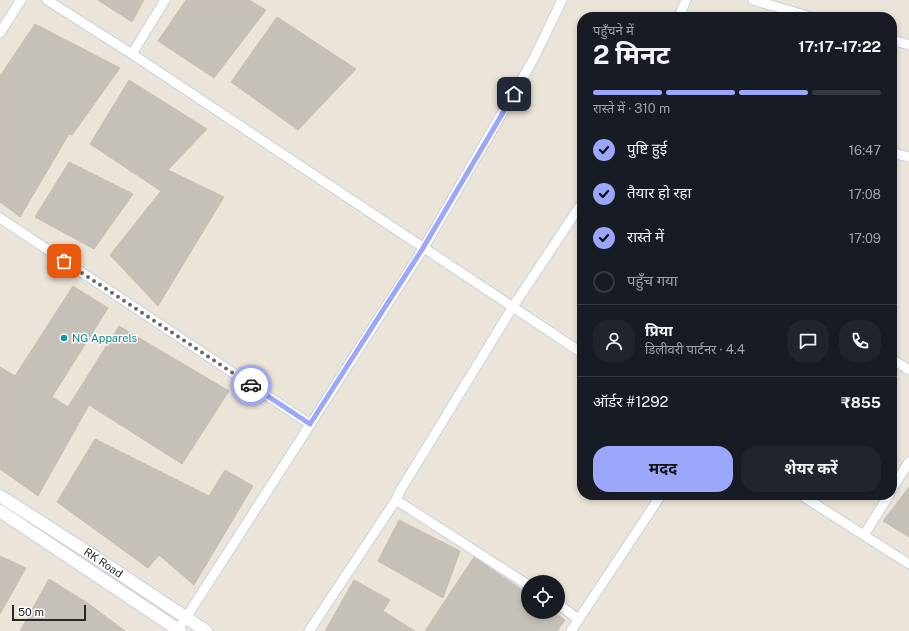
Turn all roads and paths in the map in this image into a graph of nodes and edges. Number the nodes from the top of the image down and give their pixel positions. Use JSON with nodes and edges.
{"nodes":[{"id":1,"x":21,"y":0,"type":"edge"},
{"id":2,"x":47,"y":0,"type":"edge"},
{"id":3,"x":165,"y":0,"type":"edge"},
{"id":4,"x":562,"y":0,"type":"edge"},
{"id":5,"x":686,"y":0,"type":"edge"},
{"id":6,"x":753,"y":0,"type":"edge"},
{"id":7,"x":681,"y":12,"type":"edge"},
{"id":8,"x":787,"y":12,"type":"edge"},
{"id":9,"x":0,"y":33,"type":"edge"},
{"id":10,"x":897,"y":41,"type":"edge"},
{"id":11,"x":909,"y":45,"type":"edge"},
{"id":12,"x":132,"y":54,"type":"junction"},
{"id":13,"x":897,"y":154,"type":"edge"},
{"id":14,"x":909,"y":157,"type":"edge"},
{"id":15,"x":577,"y":210,"type":"edge"},
{"id":16,"x":0,"y":218,"type":"edge"},
{"id":17,"x":423,"y":248,"type":"junction"},
{"id":18,"x":512,"y":308,"type":"junction"},
{"id":19,"x":577,"y":350,"type":"edge"},
{"id":20,"x":897,"y":362,"type":"edge"},
{"id":21,"x":909,"y":370,"type":"edge"},
{"id":22,"x":310,"y":424,"type":"junction"},
{"id":23,"x":909,"y":462,"type":"edge"},
{"id":24,"x":897,"y":482,"type":"edge"},
{"id":25,"x":0,"y":496,"type":"edge"},
{"id":26,"x":396,"y":500,"type":"junction"},
{"id":27,"x":658,"y":500,"type":"edge"},
{"id":28,"x":809,"y":500,"type":"edge"},
{"id":29,"x":886,"y":500,"type":"edge"},
{"id":30,"x":0,"y":511,"type":"edge"},
{"id":31,"x":864,"y":535,"type":"junction"},
{"id":32,"x":909,"y":564,"type":"edge"},
{"id":33,"x":521,"y":580,"type":"edge"},
{"id":34,"x":565,"y":609,"type":"edge"},
{"id":35,"x":186,"y":617,"type":"junction"},
{"id":36,"x":578,"y":619,"type":"junction"},
{"id":37,"x":179,"y":630,"type":"edge"},
{"id":38,"x":206,"y":631,"type":"edge"},
{"id":39,"x":310,"y":631,"type":"edge"},
{"id":40,"x":571,"y":631,"type":"edge"}],
"edges":[{"from":1,"to":9,"type":"street"},
{"from":2,"to":12,"type":"street"},
{"from":3,"to":12,"type":"street"},
{"from":4,"to":17,"type":"street"},
{"from":5,"to":7,"type":"street"},
{"from":6,"to":8,"type":"street"},
{"from":10,"to":11,"type":"street"},
{"from":12,"to":17,"type":"street"},
{"from":13,"to":14,"type":"street"},
{"from":15,"to":18,"type":"street"},
{"from":16,"to":22,"type":"street"},
{"from":17,"to":18,"type":"street"},
{"from":17,"to":22,"type":"street"},
{"from":18,"to":19,"type":"street"},
{"from":18,"to":26,"type":"street"},
{"from":20,"to":21,"type":"street"},
{"from":22,"to":35,"type":"street"},
{"from":23,"to":24,"type":"street"},
{"from":25,"to":35,"type":"street","name":"RK Road"},
{"from":26,"to":33,"type":"street"},
{"from":26,"to":39,"type":"street"},
{"from":27,"to":36,"type":"street"},
{"from":28,"to":31,"type":"street"},
{"from":29,"to":31,"type":"street"},
{"from":30,"to":37,"type":"street","name":"RK Road"},
{"from":31,"to":32,"type":"street"},
{"from":34,"to":36,"type":"street"},
{"from":35,"to":37,"type":"street"},
{"from":35,"to":38,"type":"street","name":"RK Road"},
{"from":36,"to":40,"type":"street"}]}
